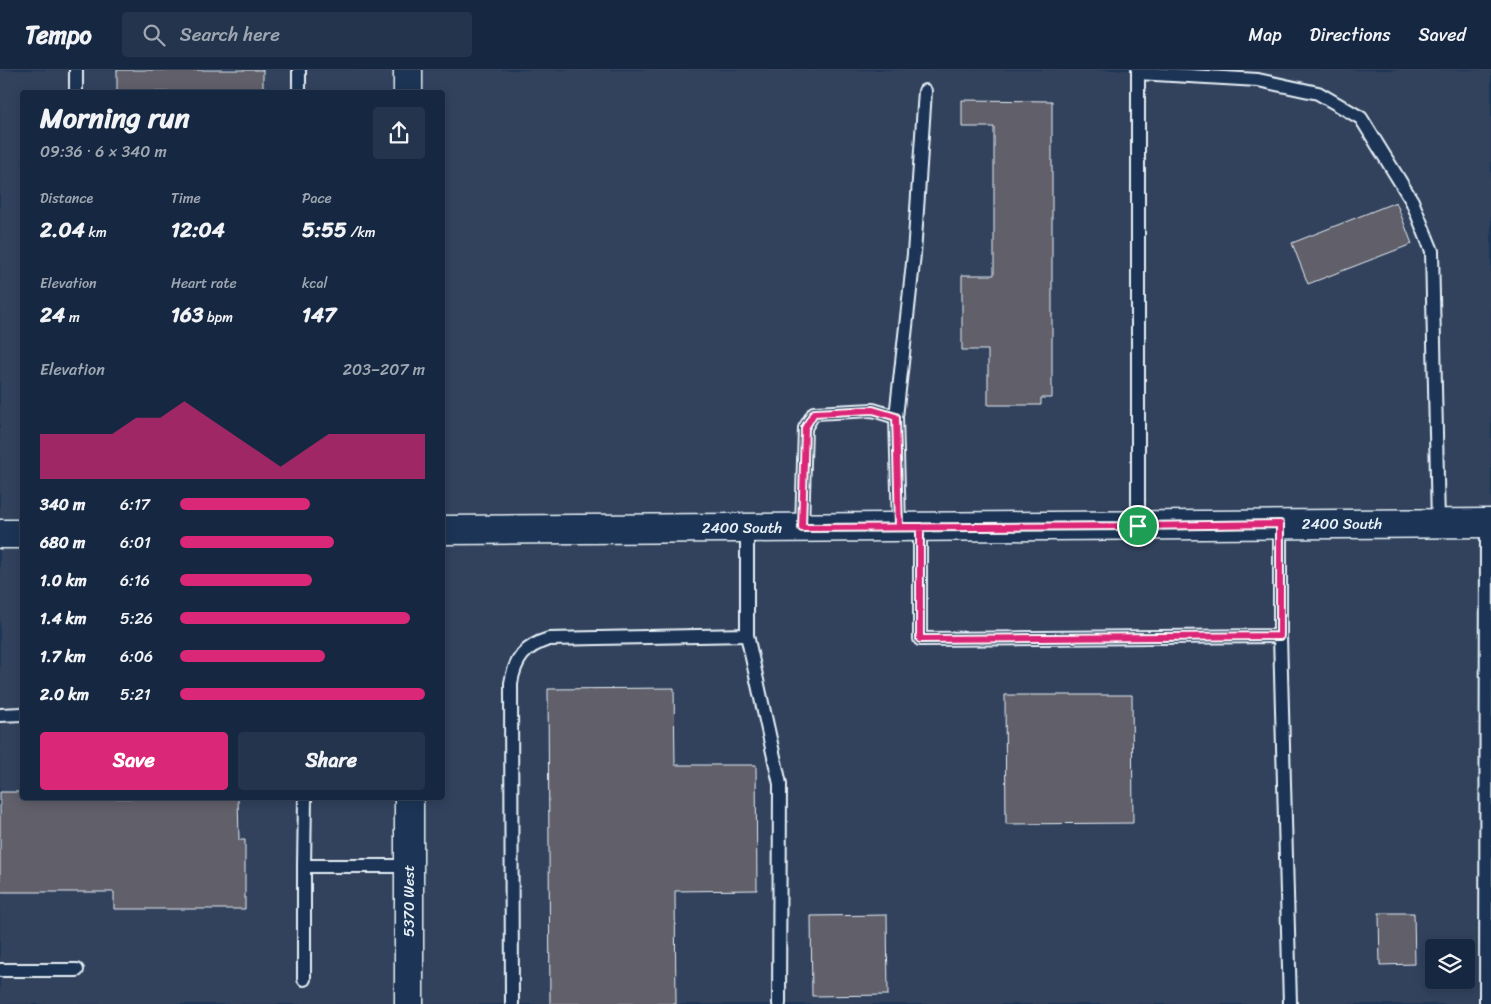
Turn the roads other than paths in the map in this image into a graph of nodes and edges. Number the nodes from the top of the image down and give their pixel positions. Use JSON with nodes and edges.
{"nodes":[{"id":1,"x":76,"y":70,"type":"edge"},
{"id":2,"x":299,"y":70,"type":"edge"},
{"id":3,"x":408,"y":70,"type":"edge"},
{"id":4,"x":1138,"y":72,"type":"edge"},
{"id":5,"x":76,"y":90,"type":"edge"},
{"id":6,"x":299,"y":90,"type":"edge"},
{"id":7,"x":408,"y":90,"type":"edge"},
{"id":8,"x":925,"y":91,"type":"dead end"},
{"id":9,"x":896,"y":417,"type":"junction"},
{"id":10,"x":1438,"y":523,"type":"junction"},
{"id":11,"x":1489,"y":523,"type":"edge"},
{"id":12,"x":1280,"y":524,"type":"junction"},
{"id":13,"x":1138,"y":526,"type":"junction"},
{"id":14,"x":909,"y":527,"type":"junction"},
{"id":15,"x":747,"y":528,"type":"junction"},
{"id":16,"x":802,"y":528,"type":"junction"},
{"id":17,"x":445,"y":530,"type":"edge"},
{"id":18,"x":0,"y":534,"type":"edge"},
{"id":19,"x":20,"y":534,"type":"edge"},
{"id":20,"x":1489,"y":626,"type":"edge"},
{"id":21,"x":747,"y":635,"type":"junction"},
{"id":22,"x":1280,"y":636,"type":"junction"},
{"id":23,"x":20,"y":714,"type":"edge"},
{"id":24,"x":1489,"y":714,"type":"edge"},
{"id":25,"x":0,"y":715,"type":"edge"},
{"id":26,"x":305,"y":800,"type":"edge"},
{"id":27,"x":409,"y":800,"type":"edge"},
{"id":28,"x":304,"y":866,"type":"junction"},
{"id":29,"x":409,"y":866,"type":"junction"},
{"id":30,"x":0,"y":970,"type":"edge"},
{"id":31,"x":77,"y":970,"type":"dead end"},
{"id":32,"x":304,"y":979,"type":"dead end"},
{"id":33,"x":409,"y":1004,"type":"edge"},
{"id":34,"x":512,"y":1004,"type":"edge"},
{"id":35,"x":778,"y":1004,"type":"edge"},
{"id":36,"x":1290,"y":1004,"type":"edge"},
{"id":37,"x":1486,"y":1004,"type":"edge"}],
"edges":[{"from":1,"to":5,"type":"lane"},
{"from":2,"to":6,"type":"lane"},
{"from":3,"to":7,"type":"street"},
{"from":4,"to":10,"type":"lane"},
{"from":4,"to":13,"type":"lane"},
{"from":8,"to":9,"type":"lane"},
{"from":9,"to":14,"type":"lane"},
{"from":9,"to":16,"type":"lane"},
{"from":10,"to":11,"type":"street","name":"2400 South"},
{"from":10,"to":12,"type":"street","name":"2400 South"},
{"from":11,"to":20,"type":"lane"},
{"from":12,"to":13,"type":"street","name":"2400 South"},
{"from":12,"to":22,"type":"lane"},
{"from":13,"to":14,"type":"street","name":"2400 South"},
{"from":14,"to":16,"type":"street","name":"2400 South"},
{"from":14,"to":22,"type":"lane"},
{"from":15,"to":16,"type":"street","name":"2400 South"},
{"from":15,"to":17,"type":"street","name":"2400 South"},
{"from":15,"to":21,"type":"lane"},
{"from":18,"to":19,"type":"street"},
{"from":20,"to":24,"type":"lane"},
{"from":21,"to":34,"type":"lane"},
{"from":21,"to":35,"type":"lane"},
{"from":22,"to":36,"type":"lane"},
{"from":23,"to":25,"type":"lane"},
{"from":24,"to":37,"type":"lane"},
{"from":26,"to":28,"type":"lane"},
{"from":27,"to":29,"type":"street","name":"5370 West"},
{"from":28,"to":29,"type":"lane"},
{"from":28,"to":32,"type":"lane"},
{"from":29,"to":33,"type":"street","name":"5370 West"},
{"from":30,"to":31,"type":"lane"}]}
